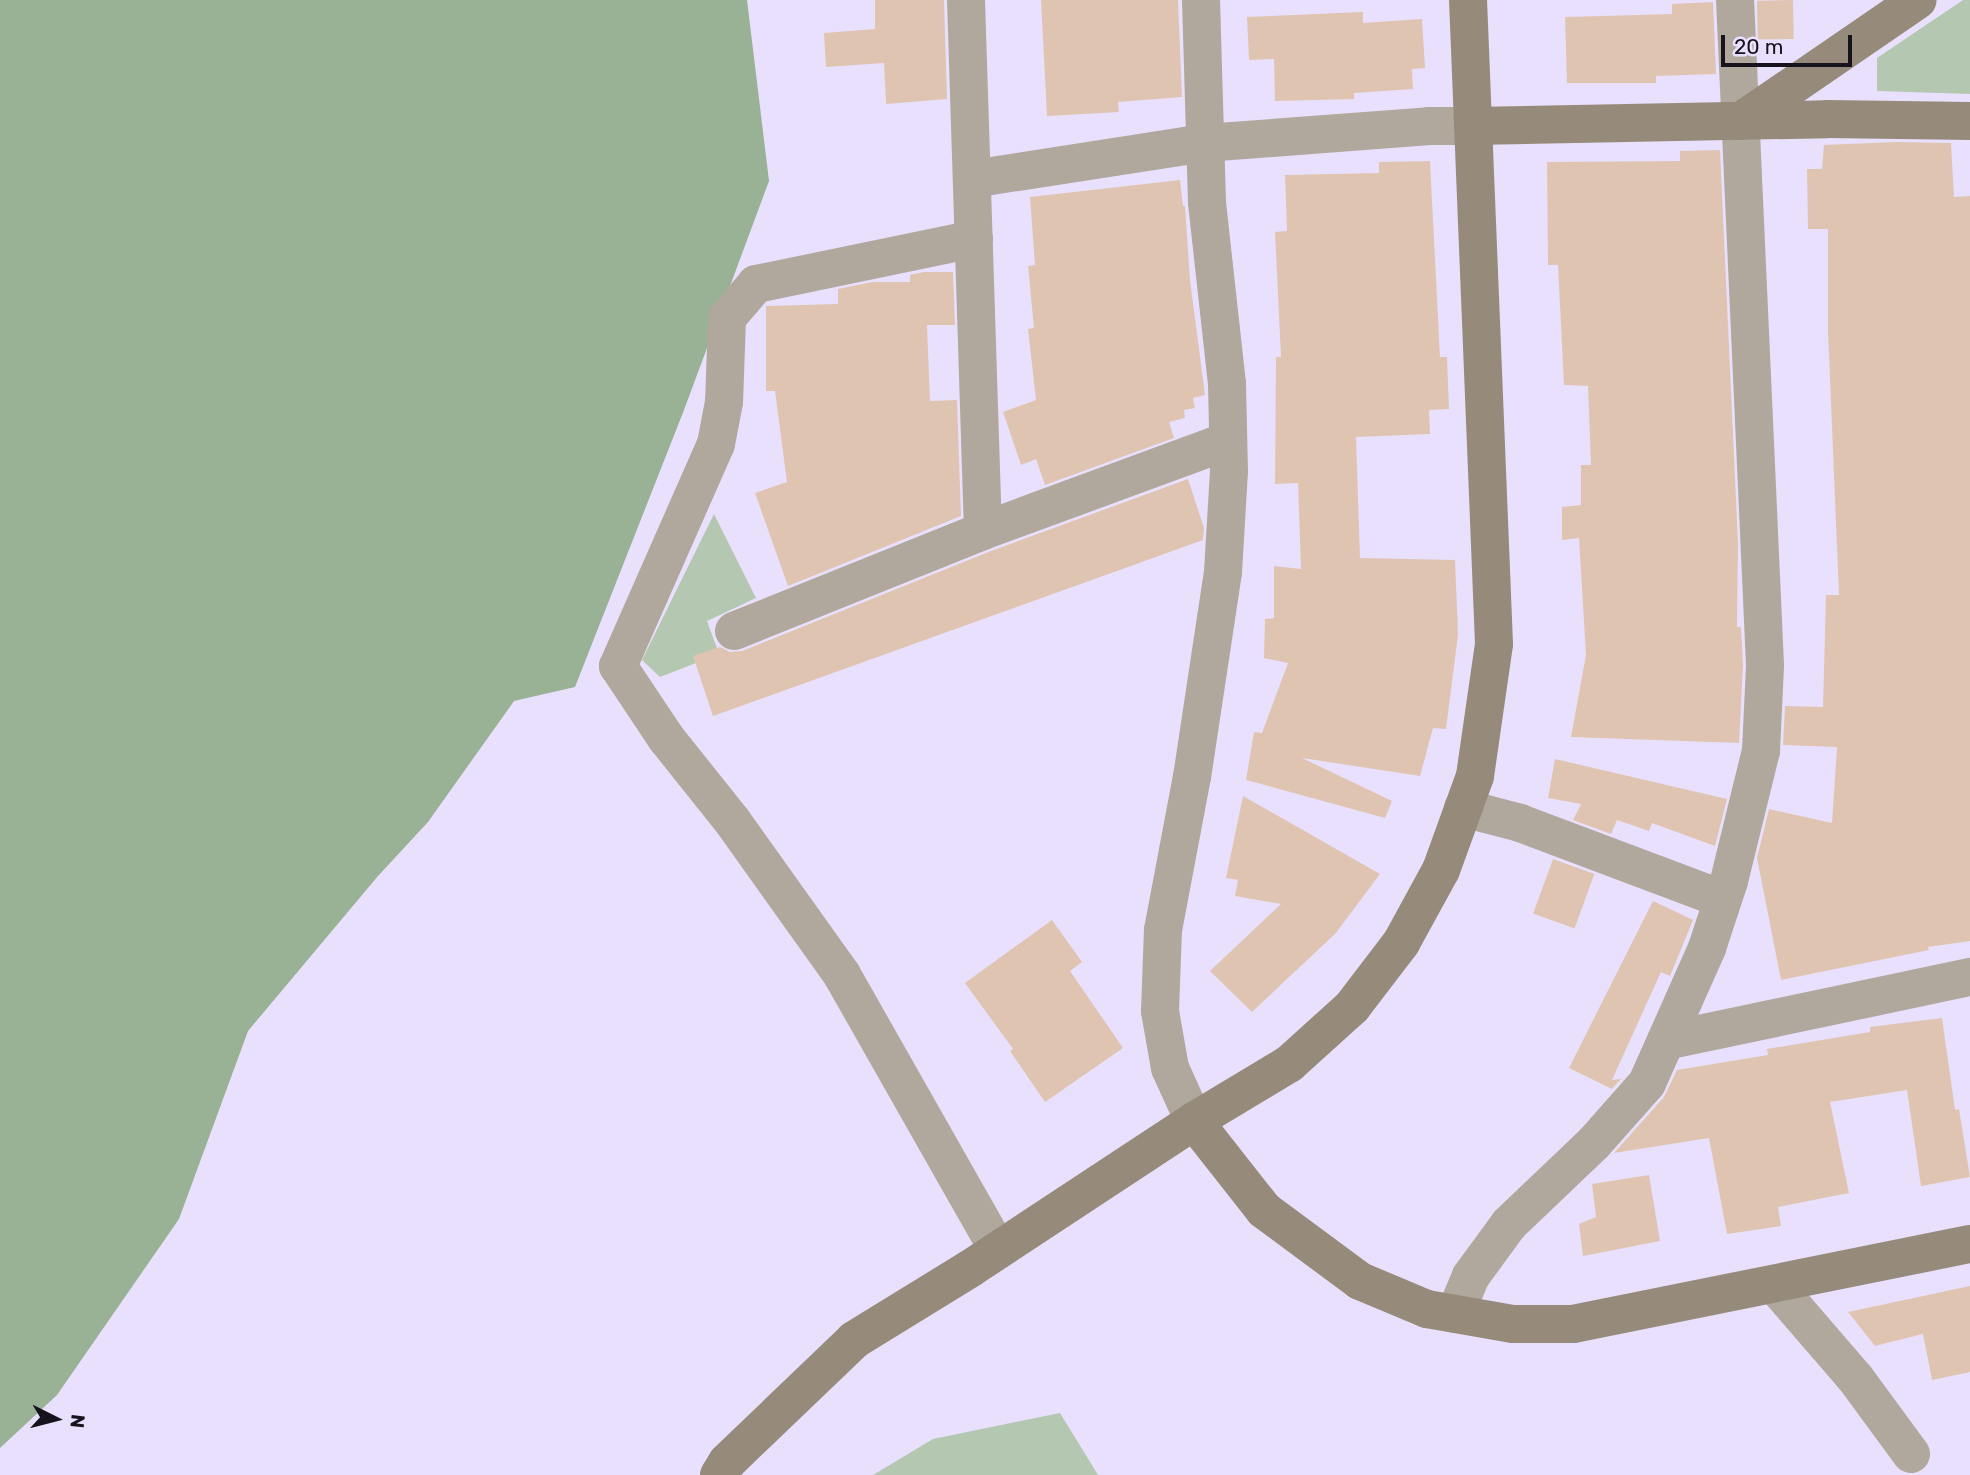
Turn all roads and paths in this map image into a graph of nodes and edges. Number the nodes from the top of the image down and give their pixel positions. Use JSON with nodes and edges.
{"nodes":[{"id":1,"x":966,"y":0,"type":"edge"},
{"id":2,"x":1200,"y":0,"type":"edge"},
{"id":3,"x":1468,"y":0,"type":"edge"},
{"id":4,"x":1735,"y":0,"type":"edge"},
{"id":5,"x":1918,"y":0,"type":"edge"},
{"id":6,"x":1741,"y":121,"type":"junction"},
{"id":7,"x":1970,"y":121,"type":"edge"},
{"id":8,"x":1473,"y":126,"type":"junction"},
{"id":9,"x":1205,"y":143,"type":"junction"},
{"id":10,"x":972,"y":179,"type":"junction"},
{"id":11,"x":974,"y":239,"type":"junction"},
{"id":12,"x":1228,"y":441,"type":"junction"},
{"id":13,"x":983,"y":531,"type":"junction"},
{"id":14,"x":734,"y":631,"type":"dead end"},
{"id":15,"x":1463,"y":808,"type":"junction"},
{"id":16,"x":1722,"y":900,"type":"junction"},
{"id":17,"x":1970,"y":977,"type":"edge"},
{"id":18,"x":1666,"y":1041,"type":"junction"},
{"id":19,"x":1194,"y":1121,"type":"junction"},
{"id":20,"x":1970,"y":1244,"type":"edge"},
{"id":21,"x":998,"y":1250,"type":"junction"},
{"id":22,"x":1774,"y":1284,"type":"junction"},
{"id":23,"x":1455,"y":1314,"type":"junction"},
{"id":24,"x":1911,"y":1454,"type":"dead end"},
{"id":25,"x":719,"y":1475,"type":"edge"}],
"edges":[{"from":1,"to":10,"type":"street"},
{"from":2,"to":9,"type":"street"},
{"from":3,"to":8,"type":"street"},
{"from":4,"to":6,"type":"street"},
{"from":5,"to":6,"type":"street"},
{"from":6,"to":7,"type":"street"},
{"from":6,"to":8,"type":"street"},
{"from":6,"to":16,"type":"street"},
{"from":8,"to":9,"type":"street"},
{"from":8,"to":15,"type":"street"},
{"from":9,"to":10,"type":"street"},
{"from":9,"to":12,"type":"street"},
{"from":10,"to":11,"type":"street"},
{"from":11,"to":13,"type":"street"},
{"from":11,"to":21,"type":"street"},
{"from":12,"to":13,"type":"street"},
{"from":12,"to":19,"type":"street"},
{"from":13,"to":14,"type":"street"},
{"from":15,"to":16,"type":"street"},
{"from":15,"to":19,"type":"street"},
{"from":16,"to":18,"type":"street"},
{"from":17,"to":18,"type":"street"},
{"from":18,"to":23,"type":"street"},
{"from":19,"to":21,"type":"street"},
{"from":19,"to":23,"type":"street"},
{"from":20,"to":22,"type":"street"},
{"from":21,"to":25,"type":"street"},
{"from":22,"to":23,"type":"street"},
{"from":22,"to":24,"type":"street"}]}
